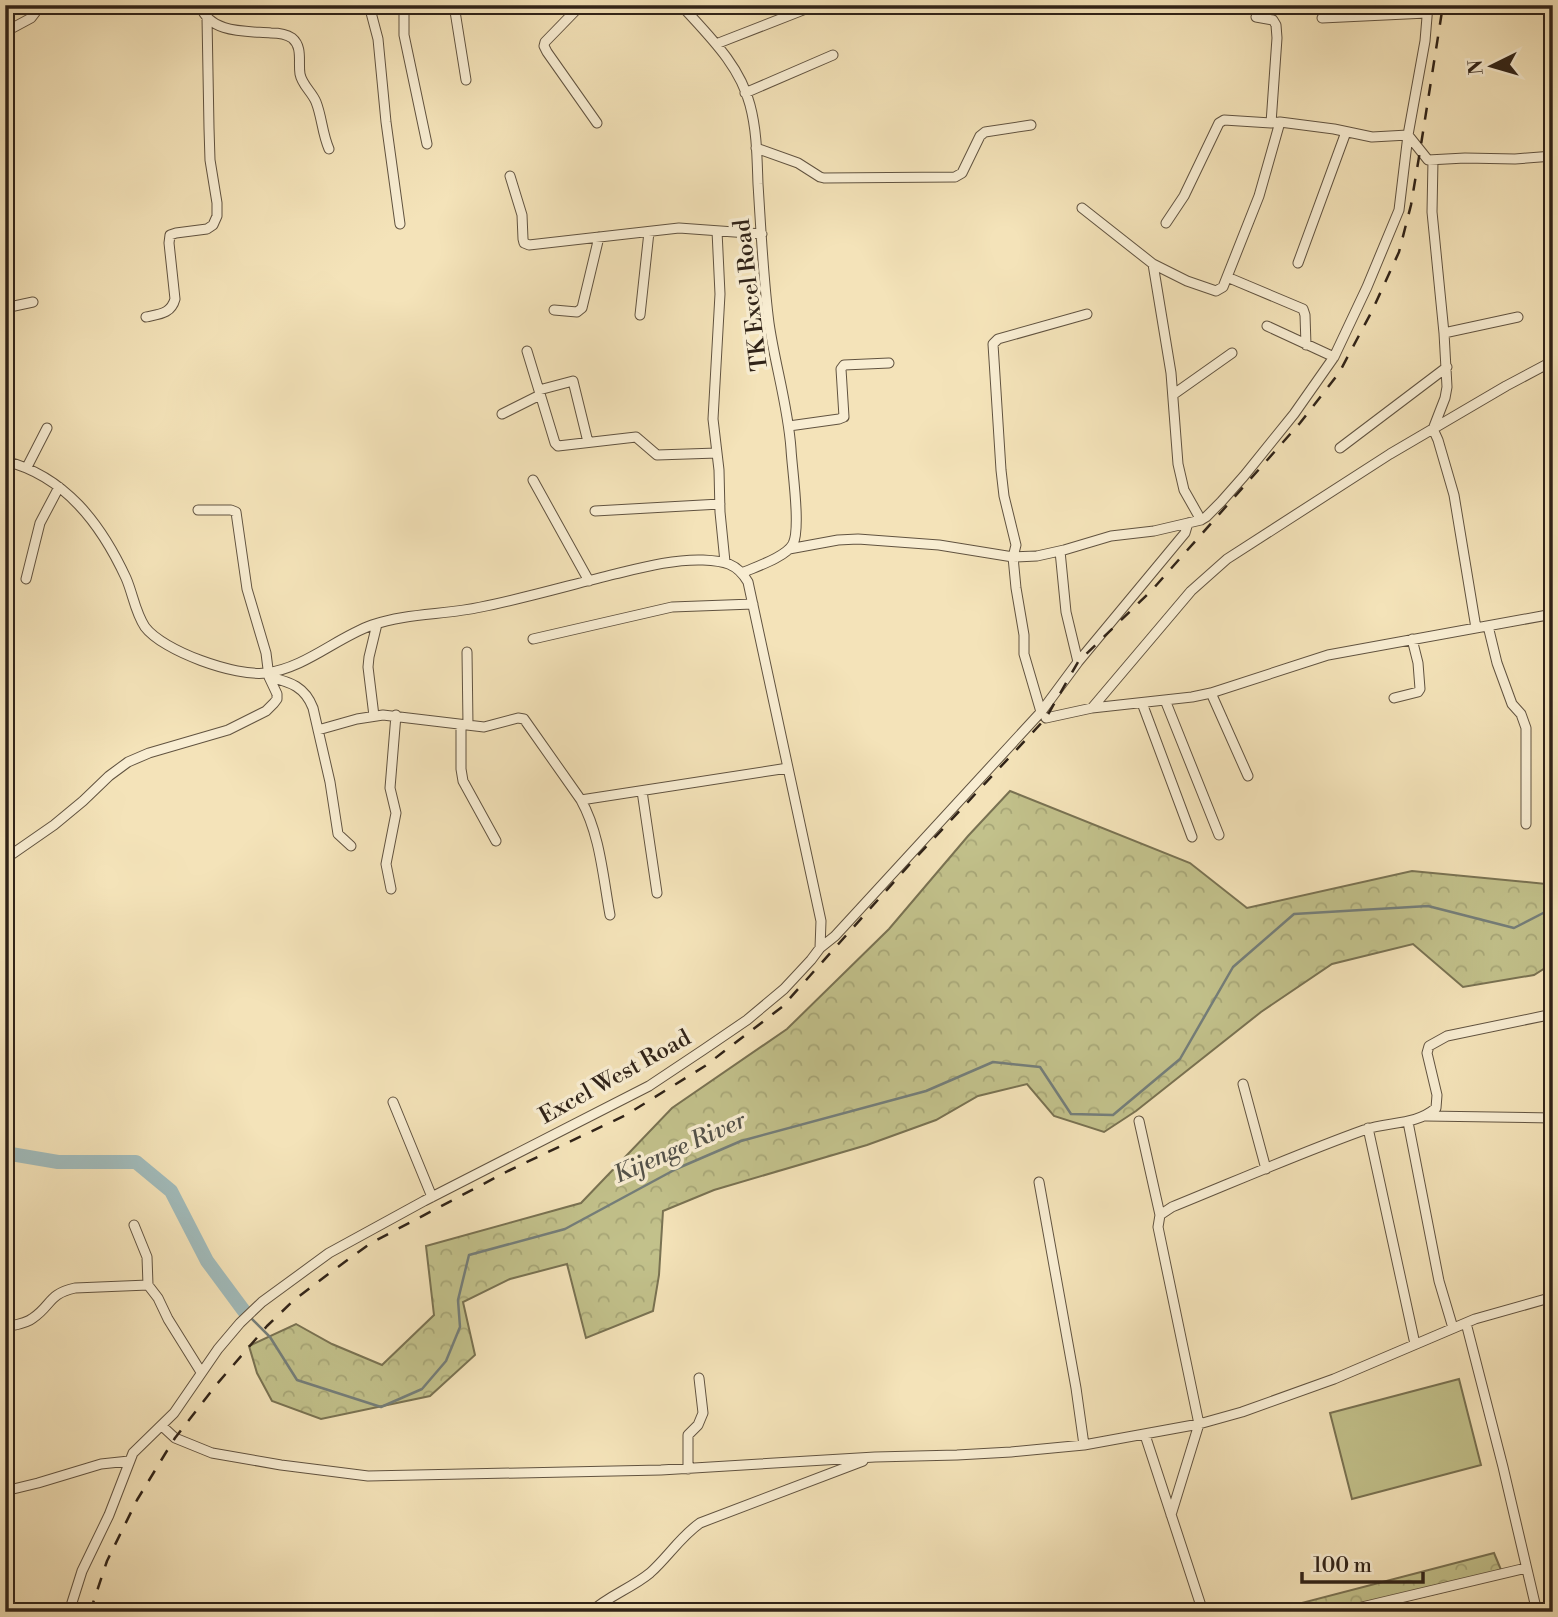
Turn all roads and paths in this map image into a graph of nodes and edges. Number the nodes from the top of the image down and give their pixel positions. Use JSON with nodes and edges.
{"nodes":[{"id":1,"x":41,"y":5,"type":"edge"},
{"id":2,"x":200,"y":5,"type":"edge"},
{"id":3,"x":369,"y":5,"type":"edge"},
{"id":4,"x":404,"y":5,"type":"edge"},
{"id":5,"x":454,"y":5,"type":"edge"},
{"id":6,"x":581,"y":5,"type":"edge"},
{"id":7,"x":681,"y":5,"type":"edge"},
{"id":8,"x":816,"y":5,"type":"edge"},
{"id":9,"x":1428,"y":9,"type":"edge"},
{"id":10,"x":1256,"y":17,"type":"dead end"},
{"id":11,"x":207,"y":18,"type":"junction"},
{"id":12,"x":1322,"y":18,"type":"dead end"},
{"id":13,"x":5,"y":32,"type":"edge"},
{"id":14,"x":716,"y":44,"type":"junction"},
{"id":15,"x":833,"y":55,"type":"dead end"},
{"id":16,"x":466,"y":80,"type":"dead end"},
{"id":17,"x":745,"y":93,"type":"junction"},
{"id":18,"x":1553,"y":104,"type":"edge"},
{"id":19,"x":597,"y":123,"type":"dead end"},
{"id":20,"x":1275,"y":123,"type":"junction"},
{"id":21,"x":1031,"y":125,"type":"dead end"},
{"id":22,"x":1553,"y":130,"type":"edge"},
{"id":23,"x":1346,"y":132,"type":"junction"},
{"id":24,"x":1408,"y":135,"type":"junction"},
{"id":25,"x":427,"y":144,"type":"dead end"},
{"id":26,"x":756,"y":148,"type":"junction"},
{"id":27,"x":329,"y":149,"type":"dead end"},
{"id":28,"x":1553,"y":156,"type":"edge"},
{"id":29,"x":1433,"y":160,"type":"junction"},
{"id":30,"x":510,"y":176,"type":"dead end"},
{"id":31,"x":1082,"y":208,"type":"dead end"},
{"id":32,"x":1166,"y":223,"type":"dead end"},
{"id":33,"x":400,"y":224,"type":"dead end"},
{"id":34,"x":718,"y":231,"type":"junction"},
{"id":35,"x":649,"y":232,"type":"junction"},
{"id":36,"x":761,"y":234,"type":"junction"},
{"id":37,"x":599,"y":237,"type":"junction"},
{"id":38,"x":1298,"y":263,"type":"dead end"},
{"id":39,"x":1153,"y":264,"type":"junction"},
{"id":40,"x":1227,"y":276,"type":"junction"},
{"id":41,"x":33,"y":302,"type":"dead end"},
{"id":42,"x":5,"y":308,"type":"edge"},
{"id":43,"x":554,"y":310,"type":"dead end"},
{"id":44,"x":640,"y":314,"type":"dead end"},
{"id":45,"x":1087,"y":314,"type":"dead end"},
{"id":46,"x":146,"y":317,"type":"dead end"},
{"id":47,"x":1518,"y":317,"type":"dead end"},
{"id":48,"x":1267,"y":326,"type":"dead end"},
{"id":49,"x":1444,"y":333,"type":"junction"},
{"id":50,"x":1306,"y":345,"type":"junction"},
{"id":51,"x":527,"y":351,"type":"dead end"},
{"id":52,"x":1232,"y":353,"type":"dead end"},
{"id":53,"x":1334,"y":357,"type":"junction"},
{"id":54,"x":1553,"y":361,"type":"edge"},
{"id":55,"x":890,"y":363,"type":"dead end"},
{"id":56,"x":1447,"y":367,"type":"junction"},
{"id":57,"x":539,"y":393,"type":"junction"},
{"id":58,"x":1174,"y":394,"type":"junction"},
{"id":59,"x":502,"y":414,"type":"dead end"},
{"id":60,"x":789,"y":426,"type":"junction"},
{"id":61,"x":47,"y":428,"type":"dead end"},
{"id":62,"x":1433,"y":429,"type":"junction"},
{"id":63,"x":588,"y":442,"type":"junction"},
{"id":64,"x":1340,"y":447,"type":"dead end"},
{"id":65,"x":717,"y":453,"type":"junction"},
{"id":66,"x":8,"y":462,"type":"edge"},
{"id":67,"x":27,"y":467,"type":"junction"},
{"id":68,"x":5,"y":479,"type":"edge"},
{"id":69,"x":533,"y":480,"type":"dead end"},
{"id":70,"x":59,"y":486,"type":"junction"},
{"id":71,"x":720,"y":504,"type":"junction"},
{"id":72,"x":198,"y":510,"type":"dead end"},
{"id":73,"x":595,"y":511,"type":"dead end"},
{"id":74,"x":1201,"y":520,"type":"junction"},
{"id":75,"x":1188,"y":523,"type":"junction"},
{"id":76,"x":789,"y":549,"type":"junction"},
{"id":77,"x":1060,"y":551,"type":"junction"},
{"id":78,"x":1013,"y":557,"type":"junction"},
{"id":79,"x":725,"y":562,"type":"junction"},
{"id":80,"x":743,"y":573,"type":"junction"},
{"id":81,"x":26,"y":579,"type":"dead end"},
{"id":82,"x":589,"y":581,"type":"junction"},
{"id":83,"x":753,"y":604,"type":"junction"},
{"id":84,"x":1553,"y":614,"type":"edge"},
{"id":85,"x":377,"y":624,"type":"junction"},
{"id":86,"x":1488,"y":626,"type":"junction"},
{"id":87,"x":1476,"y":628,"type":"junction"},
{"id":88,"x":533,"y":639,"type":"dead end"},
{"id":89,"x":1412,"y":639,"type":"junction"},
{"id":90,"x":467,"y":652,"type":"dead end"},
{"id":91,"x":1078,"y":662,"type":"junction"},
{"id":92,"x":269,"y":675,"type":"junction"},
{"id":93,"x":1211,"y":693,"type":"junction"},
{"id":94,"x":1394,"y":698,"type":"dead end"},
{"id":95,"x":1165,"y":700,"type":"junction"},
{"id":96,"x":1142,"y":703,"type":"junction"},
{"id":97,"x":1092,"y":708,"type":"junction"},
{"id":98,"x":396,"y":715,"type":"junction"},
{"id":99,"x":1043,"y":715,"type":"junction"},
{"id":100,"x":374,"y":716,"type":"junction"},
{"id":101,"x":465,"y":725,"type":"junction"},
{"id":102,"x":318,"y":730,"type":"junction"},
{"id":103,"x":788,"y":768,"type":"junction"},
{"id":104,"x":1248,"y":776,"type":"dead end"},
{"id":105,"x":642,"y":791,"type":"junction"},
{"id":106,"x":581,"y":800,"type":"junction"},
{"id":107,"x":1526,"y":824,"type":"dead end"},
{"id":108,"x":1219,"y":835,"type":"dead end"},
{"id":109,"x":1192,"y":837,"type":"dead end"},
{"id":110,"x":496,"y":841,"type":"dead end"},
{"id":111,"x":351,"y":845,"type":"dead end"},
{"id":112,"x":5,"y":859,"type":"edge"},
{"id":113,"x":391,"y":889,"type":"dead end"},
{"id":114,"x":657,"y":893,"type":"dead end"},
{"id":115,"x":610,"y":915,"type":"dead end"},
{"id":116,"x":820,"y":948,"type":"junction"},
{"id":117,"x":1553,"y":1014,"type":"edge"},
{"id":118,"x":1243,"y":1084,"type":"dead end"},
{"id":119,"x":393,"y":1102,"type":"dead end"},
{"id":120,"x":1426,"y":1116,"type":"junction"},
{"id":121,"x":1553,"y":1118,"type":"edge"},
{"id":122,"x":1139,"y":1121,"type":"dead end"},
{"id":123,"x":1408,"y":1122,"type":"junction"},
{"id":124,"x":1368,"y":1128,"type":"junction"},
{"id":125,"x":1266,"y":1169,"type":"junction"},
{"id":126,"x":1038,"y":1182,"type":"dead end"},
{"id":127,"x":432,"y":1197,"type":"junction"},
{"id":128,"x":1160,"y":1215,"type":"junction"},
{"id":129,"x":134,"y":1225,"type":"dead end"},
{"id":130,"x":148,"y":1285,"type":"junction"},
{"id":131,"x":1553,"y":1297,"type":"edge"},
{"id":132,"x":1466,"y":1323,"type":"junction"},
{"id":133,"x":5,"y":1326,"type":"edge"},
{"id":134,"x":1453,"y":1328,"type":"junction"},
{"id":135,"x":1415,"y":1344,"type":"junction"},
{"id":136,"x":201,"y":1372,"type":"junction"},
{"id":137,"x":699,"y":1378,"type":"dead end"},
{"id":138,"x":1199,"y":1424,"type":"junction"},
{"id":139,"x":162,"y":1426,"type":"junction"},
{"id":140,"x":1145,"y":1435,"type":"junction"},
{"id":141,"x":1084,"y":1444,"type":"junction"},
{"id":142,"x":875,"y":1457,"type":"junction"},
{"id":143,"x":129,"y":1461,"type":"junction"},
{"id":144,"x":688,"y":1469,"type":"junction"},
{"id":145,"x":5,"y":1491,"type":"edge"},
{"id":146,"x":1171,"y":1515,"type":"junction"},
{"id":147,"x":1526,"y":1568,"type":"junction"},
{"id":148,"x":1381,"y":1607,"type":"edge"},
{"id":149,"x":69,"y":1612,"type":"edge"},
{"id":150,"x":591,"y":1612,"type":"edge"},
{"id":151,"x":1203,"y":1612,"type":"edge"},
{"id":152,"x":1341,"y":1612,"type":"edge"},
{"id":153,"x":1536,"y":1612,"type":"edge"}],
"edges":[{"from":1,"to":13,"type":"street"},
{"from":2,"to":11,"type":"street"},
{"from":3,"to":33,"type":"street"},
{"from":4,"to":25,"type":"street"},
{"from":5,"to":16,"type":"street"},
{"from":6,"to":19,"type":"street"},
{"from":7,"to":14,"type":"street","name":"TK Excel Road"},
{"from":8,"to":14,"type":"street"},
{"from":9,"to":12,"type":"street"},
{"from":9,"to":24,"type":"street"},
{"from":10,"to":20,"type":"street"},
{"from":11,"to":27,"type":"street"},
{"from":11,"to":46,"type":"street"},
{"from":14,"to":17,"type":"street","name":"TK Excel Road"},
{"from":15,"to":17,"type":"street"},
{"from":17,"to":26,"type":"street","name":"TK Excel Road"},
{"from":18,"to":22,"type":"street"},
{"from":20,"to":23,"type":"street"},
{"from":20,"to":32,"type":"street"},
{"from":20,"to":40,"type":"street"},
{"from":21,"to":26,"type":"street"},
{"from":23,"to":24,"type":"street"},
{"from":23,"to":38,"type":"street"},
{"from":24,"to":29,"type":"street"},
{"from":24,"to":53,"type":"street"},
{"from":26,"to":36,"type":"street","name":"TK Excel Road"},
{"from":28,"to":29,"type":"street"},
{"from":29,"to":49,"type":"street"},
{"from":30,"to":37,"type":"street"},
{"from":31,"to":39,"type":"street"},
{"from":34,"to":35,"type":"street"},
{"from":34,"to":36,"type":"street"},
{"from":34,"to":65,"type":"street"},
{"from":35,"to":37,"type":"street"},
{"from":35,"to":44,"type":"street"},
{"from":36,"to":60,"type":"street","name":"TK Excel Road"},
{"from":37,"to":43,"type":"street"},
{"from":39,"to":40,"type":"street"},
{"from":39,"to":58,"type":"street"},
{"from":40,"to":50,"type":"street"},
{"from":41,"to":42,"type":"street"},
{"from":45,"to":78,"type":"street"},
{"from":47,"to":49,"type":"street"},
{"from":48,"to":50,"type":"street"},
{"from":49,"to":56,"type":"street"},
{"from":50,"to":53,"type":"street"},
{"from":51,"to":57,"type":"street"},
{"from":52,"to":58,"type":"street"},
{"from":53,"to":74,"type":"street"},
{"from":54,"to":62,"type":"street"},
{"from":55,"to":60,"type":"street"},
{"from":56,"to":62,"type":"street"},
{"from":56,"to":64,"type":"street"},
{"from":57,"to":59,"type":"street"},
{"from":57,"to":63,"type":"street"},
{"from":57,"to":63,"type":"street"},
{"from":58,"to":74,"type":"street"},
{"from":60,"to":76,"type":"street","name":"TK Excel Road"},
{"from":61,"to":67,"type":"street"},
{"from":62,"to":87,"type":"street"},
{"from":62,"to":97,"type":"street"},
{"from":63,"to":65,"type":"street"},
{"from":65,"to":71,"type":"street"},
{"from":66,"to":67,"type":"street"},
{"from":66,"to":68,"type":"street"},
{"from":67,"to":70,"type":"street"},
{"from":69,"to":82,"type":"street"},
{"from":70,"to":81,"type":"street"},
{"from":70,"to":92,"type":"street"},
{"from":71,"to":73,"type":"street"},
{"from":71,"to":79,"type":"street"},
{"from":72,"to":92,"type":"street"},
{"from":74,"to":75,"type":"street"},
{"from":75,"to":77,"type":"street"},
{"from":75,"to":91,"type":"street","name":"Excel West Road"},
{"from":76,"to":78,"type":"street"},
{"from":76,"to":80,"type":"street"},
{"from":77,"to":78,"type":"street"},
{"from":77,"to":91,"type":"street"},
{"from":78,"to":99,"type":"street"},
{"from":79,"to":80,"type":"street"},
{"from":79,"to":82,"type":"street"},
{"from":80,"to":83,"type":"street"},
{"from":82,"to":85,"type":"street"},
{"from":83,"to":88,"type":"street"},
{"from":83,"to":103,"type":"street"},
{"from":84,"to":86,"type":"street"},
{"from":85,"to":92,"type":"street"},
{"from":85,"to":100,"type":"street"},
{"from":86,"to":87,"type":"street"},
{"from":86,"to":107,"type":"street"},
{"from":87,"to":89,"type":"street"},
{"from":89,"to":93,"type":"street"},
{"from":89,"to":94,"type":"street"},
{"from":90,"to":101,"type":"street"},
{"from":91,"to":99,"type":"street","name":"Excel West Road"},
{"from":92,"to":102,"type":"street"},
{"from":92,"to":112,"type":"street"},
{"from":93,"to":95,"type":"street"},
{"from":93,"to":104,"type":"street"},
{"from":95,"to":96,"type":"street"},
{"from":95,"to":108,"type":"street"},
{"from":96,"to":97,"type":"street"},
{"from":96,"to":109,"type":"street"},
{"from":97,"to":99,"type":"street"},
{"from":98,"to":100,"type":"street"},
{"from":98,"to":101,"type":"street"},
{"from":98,"to":113,"type":"street"},
{"from":99,"to":116,"type":"street","name":"Excel West Road"},
{"from":100,"to":102,"type":"street"},
{"from":101,"to":106,"type":"street"},
{"from":101,"to":110,"type":"street"},
{"from":102,"to":111,"type":"street"},
{"from":103,"to":105,"type":"street"},
{"from":103,"to":116,"type":"street"},
{"from":105,"to":106,"type":"street"},
{"from":105,"to":114,"type":"street"},
{"from":106,"to":115,"type":"street"},
{"from":116,"to":127,"type":"street","name":"Excel West Road"},
{"from":117,"to":120,"type":"street"},
{"from":118,"to":125,"type":"street"},
{"from":119,"to":127,"type":"street"},
{"from":120,"to":121,"type":"street"},
{"from":120,"to":123,"type":"street"},
{"from":122,"to":128,"type":"street"},
{"from":123,"to":124,"type":"street"},
{"from":123,"to":134,"type":"street"},
{"from":124,"to":125,"type":"street"},
{"from":124,"to":135,"type":"street"},
{"from":125,"to":128,"type":"street"},
{"from":126,"to":141,"type":"street"},
{"from":127,"to":136,"type":"street","name":"Excel West Road"},
{"from":128,"to":138,"type":"street"},
{"from":129,"to":130,"type":"street"},
{"from":130,"to":133,"type":"street"},
{"from":130,"to":136,"type":"street"},
{"from":131,"to":132,"type":"street"},
{"from":132,"to":134,"type":"street"},
{"from":132,"to":147,"type":"street"},
{"from":134,"to":135,"type":"street"},
{"from":135,"to":138,"type":"street"},
{"from":136,"to":139,"type":"street","name":"Excel West Road"},
{"from":137,"to":144,"type":"street"},
{"from":138,"to":140,"type":"street"},
{"from":138,"to":146,"type":"street"},
{"from":139,"to":143,"type":"street","name":"Excel West Road"},
{"from":139,"to":144,"type":"street"},
{"from":140,"to":141,"type":"street"},
{"from":140,"to":146,"type":"street"},
{"from":141,"to":142,"type":"street"},
{"from":142,"to":144,"type":"street"},
{"from":142,"to":150,"type":"street"},
{"from":143,"to":145,"type":"street"},
{"from":143,"to":149,"type":"street","name":"Excel West Road"},
{"from":146,"to":151,"type":"street"},
{"from":147,"to":148,"type":"street"},
{"from":147,"to":153,"type":"street"},
{"from":148,"to":152,"type":"street"}]}
